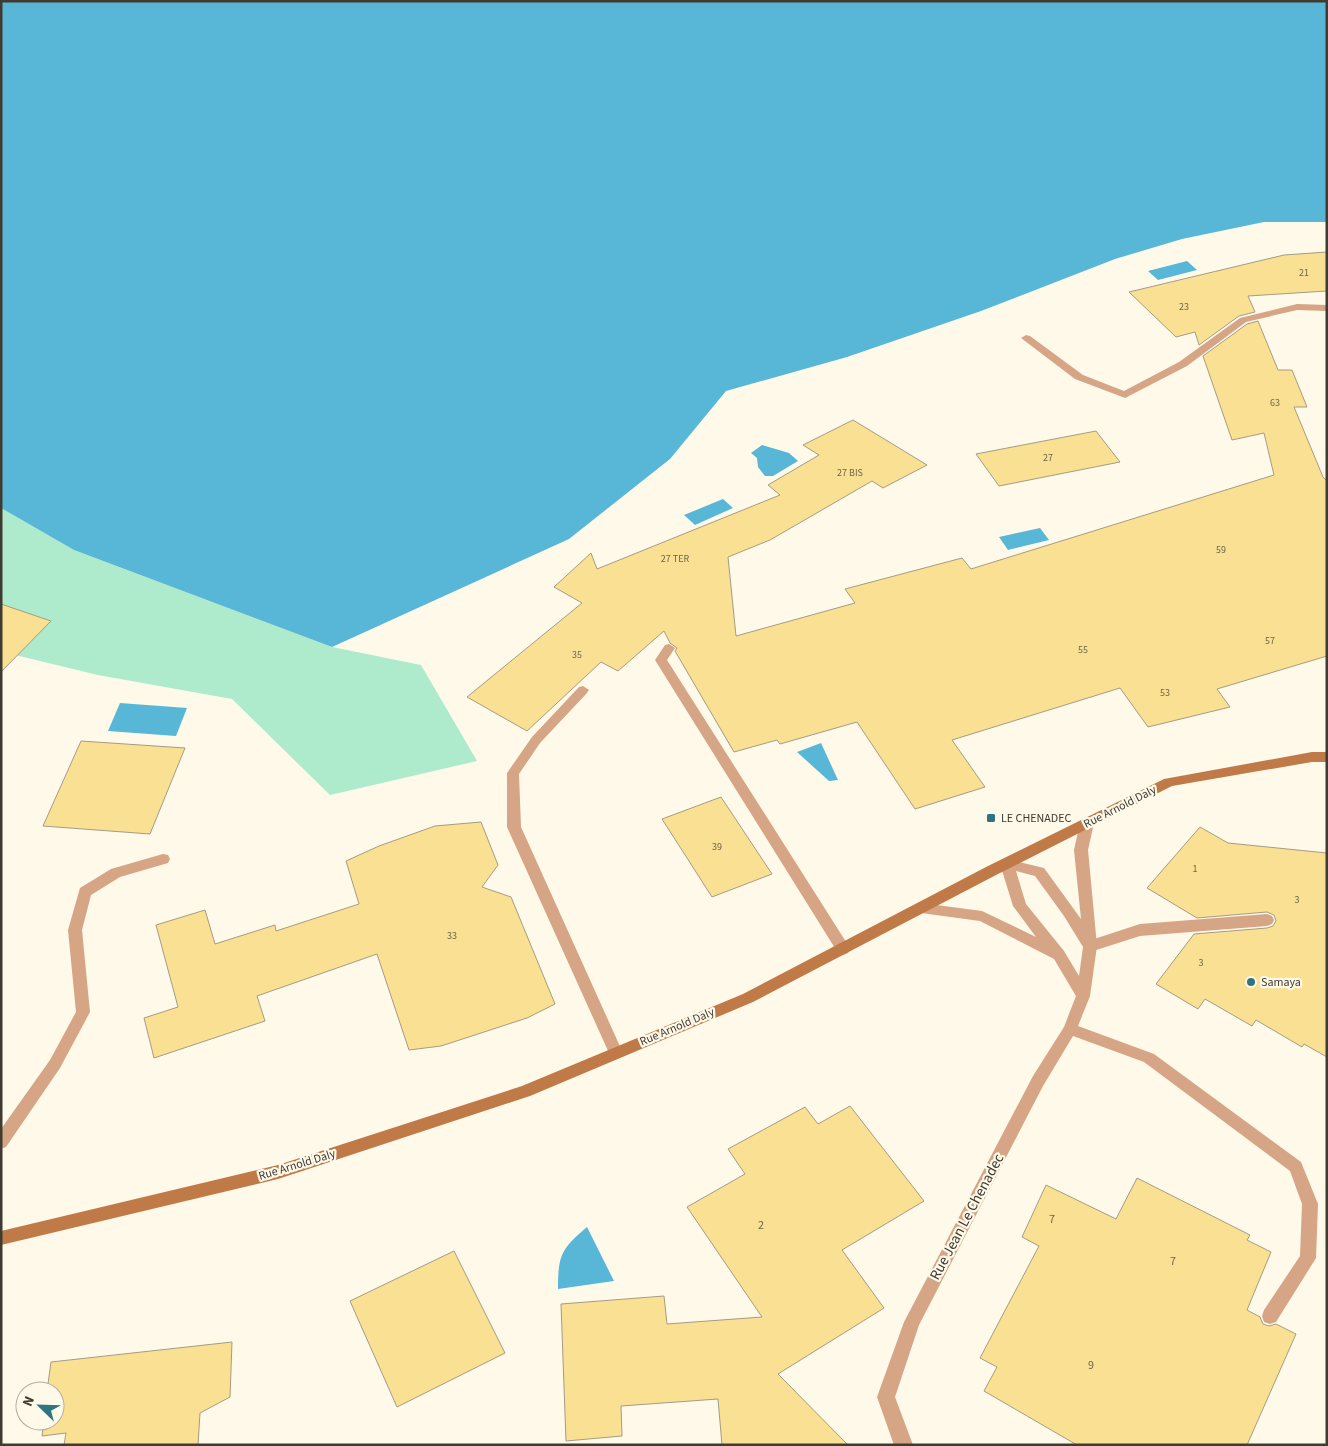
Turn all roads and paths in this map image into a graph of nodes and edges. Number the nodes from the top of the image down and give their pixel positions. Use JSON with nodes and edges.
{"nodes":[{"id":1,"x":1327,"y":308,"type":"edge"},
{"id":2,"x":1026,"y":338,"type":"dead end"},
{"id":3,"x":669,"y":648,"type":"dead end"},
{"id":4,"x":583,"y":690,"type":"dead end"},
{"id":5,"x":1327,"y":757,"type":"edge"},
{"id":6,"x":1087,"y":823,"type":"junction"},
{"id":7,"x":162,"y":859,"type":"dead end"},
{"id":8,"x":1007,"y":864,"type":"junction"},
{"id":9,"x":920,"y":908,"type":"junction"},
{"id":10,"x":1267,"y":920,"type":"dead end"},
{"id":11,"x":1090,"y":946,"type":"junction"},
{"id":12,"x":843,"y":949,"type":"junction"},
{"id":13,"x":1059,"y":955,"type":"junction"},
{"id":14,"x":1083,"y":996,"type":"junction"},
{"id":15,"x":1070,"y":1029,"type":"junction"},
{"id":16,"x":616,"y":1053,"type":"junction"},
{"id":17,"x":1,"y":1142,"type":"edge"},
{"id":18,"x":1,"y":1238,"type":"edge"},
{"id":19,"x":1270,"y":1316,"type":"dead end"},
{"id":20,"x":904,"y":1445,"type":"edge"}],
"edges":[{"from":1,"to":2,"type":"street"},
{"from":3,"to":12,"type":"street"},
{"from":4,"to":16,"type":"street"},
{"from":5,"to":6,"type":"street","name":"Rue Arnold Daly"},
{"from":6,"to":8,"type":"street","name":"Rue Arnold Daly"},
{"from":6,"to":11,"type":"street","name":"Rue Jean Le Chenadec"},
{"from":7,"to":17,"type":"street"},
{"from":8,"to":9,"type":"street","name":"Rue Arnold Daly"},
{"from":8,"to":11,"type":"street"},
{"from":8,"to":13,"type":"street"},
{"from":9,"to":12,"type":"street","name":"Rue Arnold Daly"},
{"from":9,"to":13,"type":"street"},
{"from":10,"to":11,"type":"street"},
{"from":11,"to":14,"type":"street","name":"Rue Jean Le Chenadec"},
{"from":12,"to":16,"type":"street","name":"Rue Arnold Daly"},
{"from":13,"to":14,"type":"street"},
{"from":14,"to":15,"type":"street","name":"Rue Jean Le Chenadec"},
{"from":15,"to":19,"type":"street"},
{"from":15,"to":20,"type":"street","name":"Rue Jean Le Chenadec"},
{"from":16,"to":18,"type":"street","name":"Rue Arnold Daly"}]}
